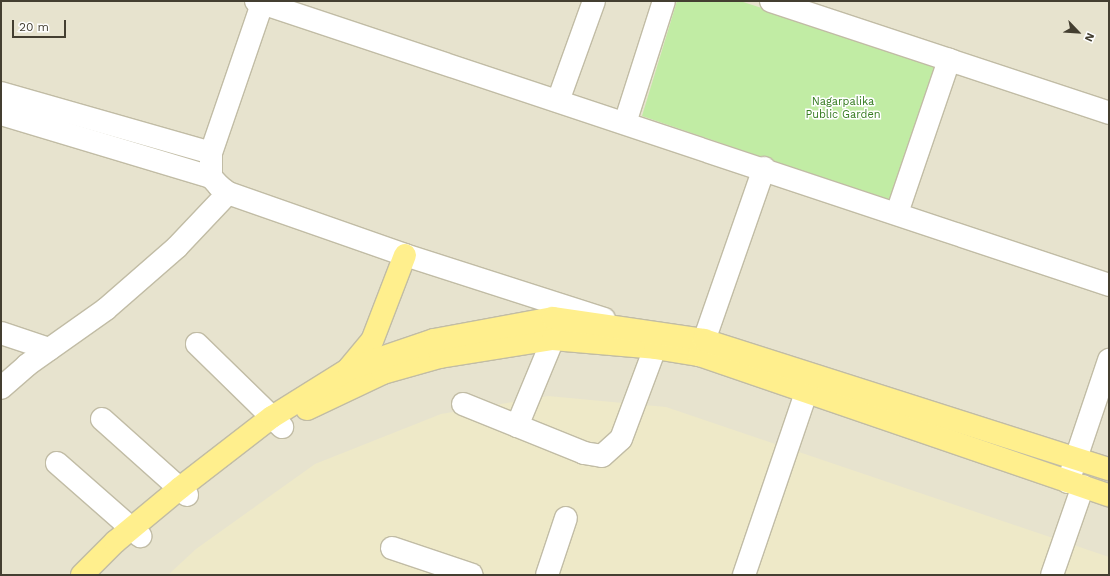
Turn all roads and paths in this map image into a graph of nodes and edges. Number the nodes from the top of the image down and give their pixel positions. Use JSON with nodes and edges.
{"nodes":[{"id":1,"x":594,"y":1,"type":"edge"},
{"id":2,"x":664,"y":1,"type":"edge"},
{"id":3,"x":771,"y":1,"type":"edge"},
{"id":4,"x":260,"y":2,"type":"edge"},
{"id":5,"x":813,"y":8,"type":"edge"},
{"id":6,"x":949,"y":60,"type":"junction"},
{"id":7,"x":1,"y":93,"type":"edge"},
{"id":8,"x":558,"y":101,"type":"junction"},
{"id":9,"x":1109,"y":113,"type":"edge"},
{"id":10,"x":1,"y":114,"type":"edge"},
{"id":11,"x":625,"y":123,"type":"junction"},
{"id":12,"x":210,"y":153,"type":"junction"},
{"id":13,"x":764,"y":168,"type":"junction"},
{"id":14,"x":210,"y":178,"type":"junction"},
{"id":15,"x":228,"y":193,"type":"junction"},
{"id":16,"x":897,"y":213,"type":"junction"},
{"id":17,"x":405,"y":255,"type":"junction"},
{"id":18,"x":1109,"y":285,"type":"edge"},
{"id":19,"x":626,"y":327,"type":"junction"},
{"id":20,"x":1,"y":333,"type":"edge"},
{"id":21,"x":553,"y":339,"type":"junction"},
{"id":22,"x":197,"y":344,"type":"dead end"},
{"id":23,"x":701,"y":347,"type":"junction"},
{"id":24,"x":656,"y":348,"type":"junction"},
{"id":25,"x":49,"y":349,"type":"junction"},
{"id":26,"x":1109,"y":360,"type":"edge"},
{"id":27,"x":349,"y":369,"type":"junction"},
{"id":28,"x":1,"y":388,"type":"edge"},
{"id":29,"x":806,"y":393,"type":"junction"},
{"id":30,"x":463,"y":404,"type":"dead end"},
{"id":31,"x":102,"y":419,"type":"dead end"},
{"id":32,"x":277,"y":422,"type":"junction"},
{"id":33,"x":516,"y":426,"type":"junction"},
{"id":34,"x":1076,"y":458,"type":"junction"},
{"id":35,"x":57,"y":463,"type":"dead end"},
{"id":36,"x":1109,"y":469,"type":"edge"},
{"id":37,"x":1075,"y":484,"type":"junction"},
{"id":38,"x":183,"y":492,"type":"junction"},
{"id":39,"x":1109,"y":495,"type":"edge"},
{"id":40,"x":566,"y":518,"type":"dead end"},
{"id":41,"x":136,"y":532,"type":"junction"},
{"id":42,"x":392,"y":548,"type":"dead end"},
{"id":43,"x":446,"y":571,"type":"edge"},
{"id":44,"x":82,"y":575,"type":"edge"},
{"id":45,"x":98,"y":575,"type":"edge"},
{"id":46,"x":472,"y":575,"type":"edge"},
{"id":47,"x":547,"y":575,"type":"edge"},
{"id":48,"x":744,"y":575,"type":"edge"},
{"id":49,"x":1052,"y":575,"type":"edge"}],
"edges":[{"from":1,"to":8,"type":"street"},
{"from":2,"to":11,"type":"street"},
{"from":3,"to":5,"type":"street"},
{"from":4,"to":8,"type":"street"},
{"from":4,"to":12,"type":"street"},
{"from":5,"to":6,"type":"street"},
{"from":6,"to":9,"type":"street"},
{"from":6,"to":16,"type":"street"},
{"from":7,"to":12,"type":"street"},
{"from":8,"to":11,"type":"street"},
{"from":10,"to":14,"type":"street"},
{"from":11,"to":13,"type":"street"},
{"from":12,"to":14,"type":"street"},
{"from":13,"to":16,"type":"street"},
{"from":13,"to":23,"type":"street"},
{"from":14,"to":15,"type":"street"},
{"from":15,"to":17,"type":"street"},
{"from":15,"to":25,"type":"street"},
{"from":16,"to":18,"type":"street"},
{"from":17,"to":19,"type":"street"},
{"from":17,"to":27,"type":"main road"},
{"from":19,"to":23,"type":"main road"},
{"from":19,"to":27,"type":"main road"},
{"from":20,"to":25,"type":"street"},
{"from":21,"to":24,"type":"main road"},
{"from":21,"to":32,"type":"main road"},
{"from":21,"to":33,"type":"street"},
{"from":22,"to":32,"type":"street"},
{"from":23,"to":24,"type":"main road"},
{"from":23,"to":29,"type":"main road"},
{"from":23,"to":34,"type":"main road"},
{"from":24,"to":33,"type":"street"},
{"from":25,"to":28,"type":"street"},
{"from":26,"to":34,"type":"street"},
{"from":27,"to":32,"type":"main road"},
{"from":29,"to":37,"type":"main road"},
{"from":29,"to":48,"type":"street"},
{"from":30,"to":33,"type":"street"},
{"from":31,"to":38,"type":"street"},
{"from":32,"to":38,"type":"main road"},
{"from":34,"to":36,"type":"main road"},
{"from":34,"to":37,"type":"street"},
{"from":35,"to":41,"type":"street"},
{"from":37,"to":39,"type":"main road"},
{"from":37,"to":49,"type":"street"},
{"from":38,"to":41,"type":"main road"},
{"from":40,"to":47,"type":"street"},
{"from":41,"to":44,"type":"main road"},
{"from":41,"to":45,"type":"main road"},
{"from":42,"to":43,"type":"street"},
{"from":43,"to":46,"type":"street"}]}
